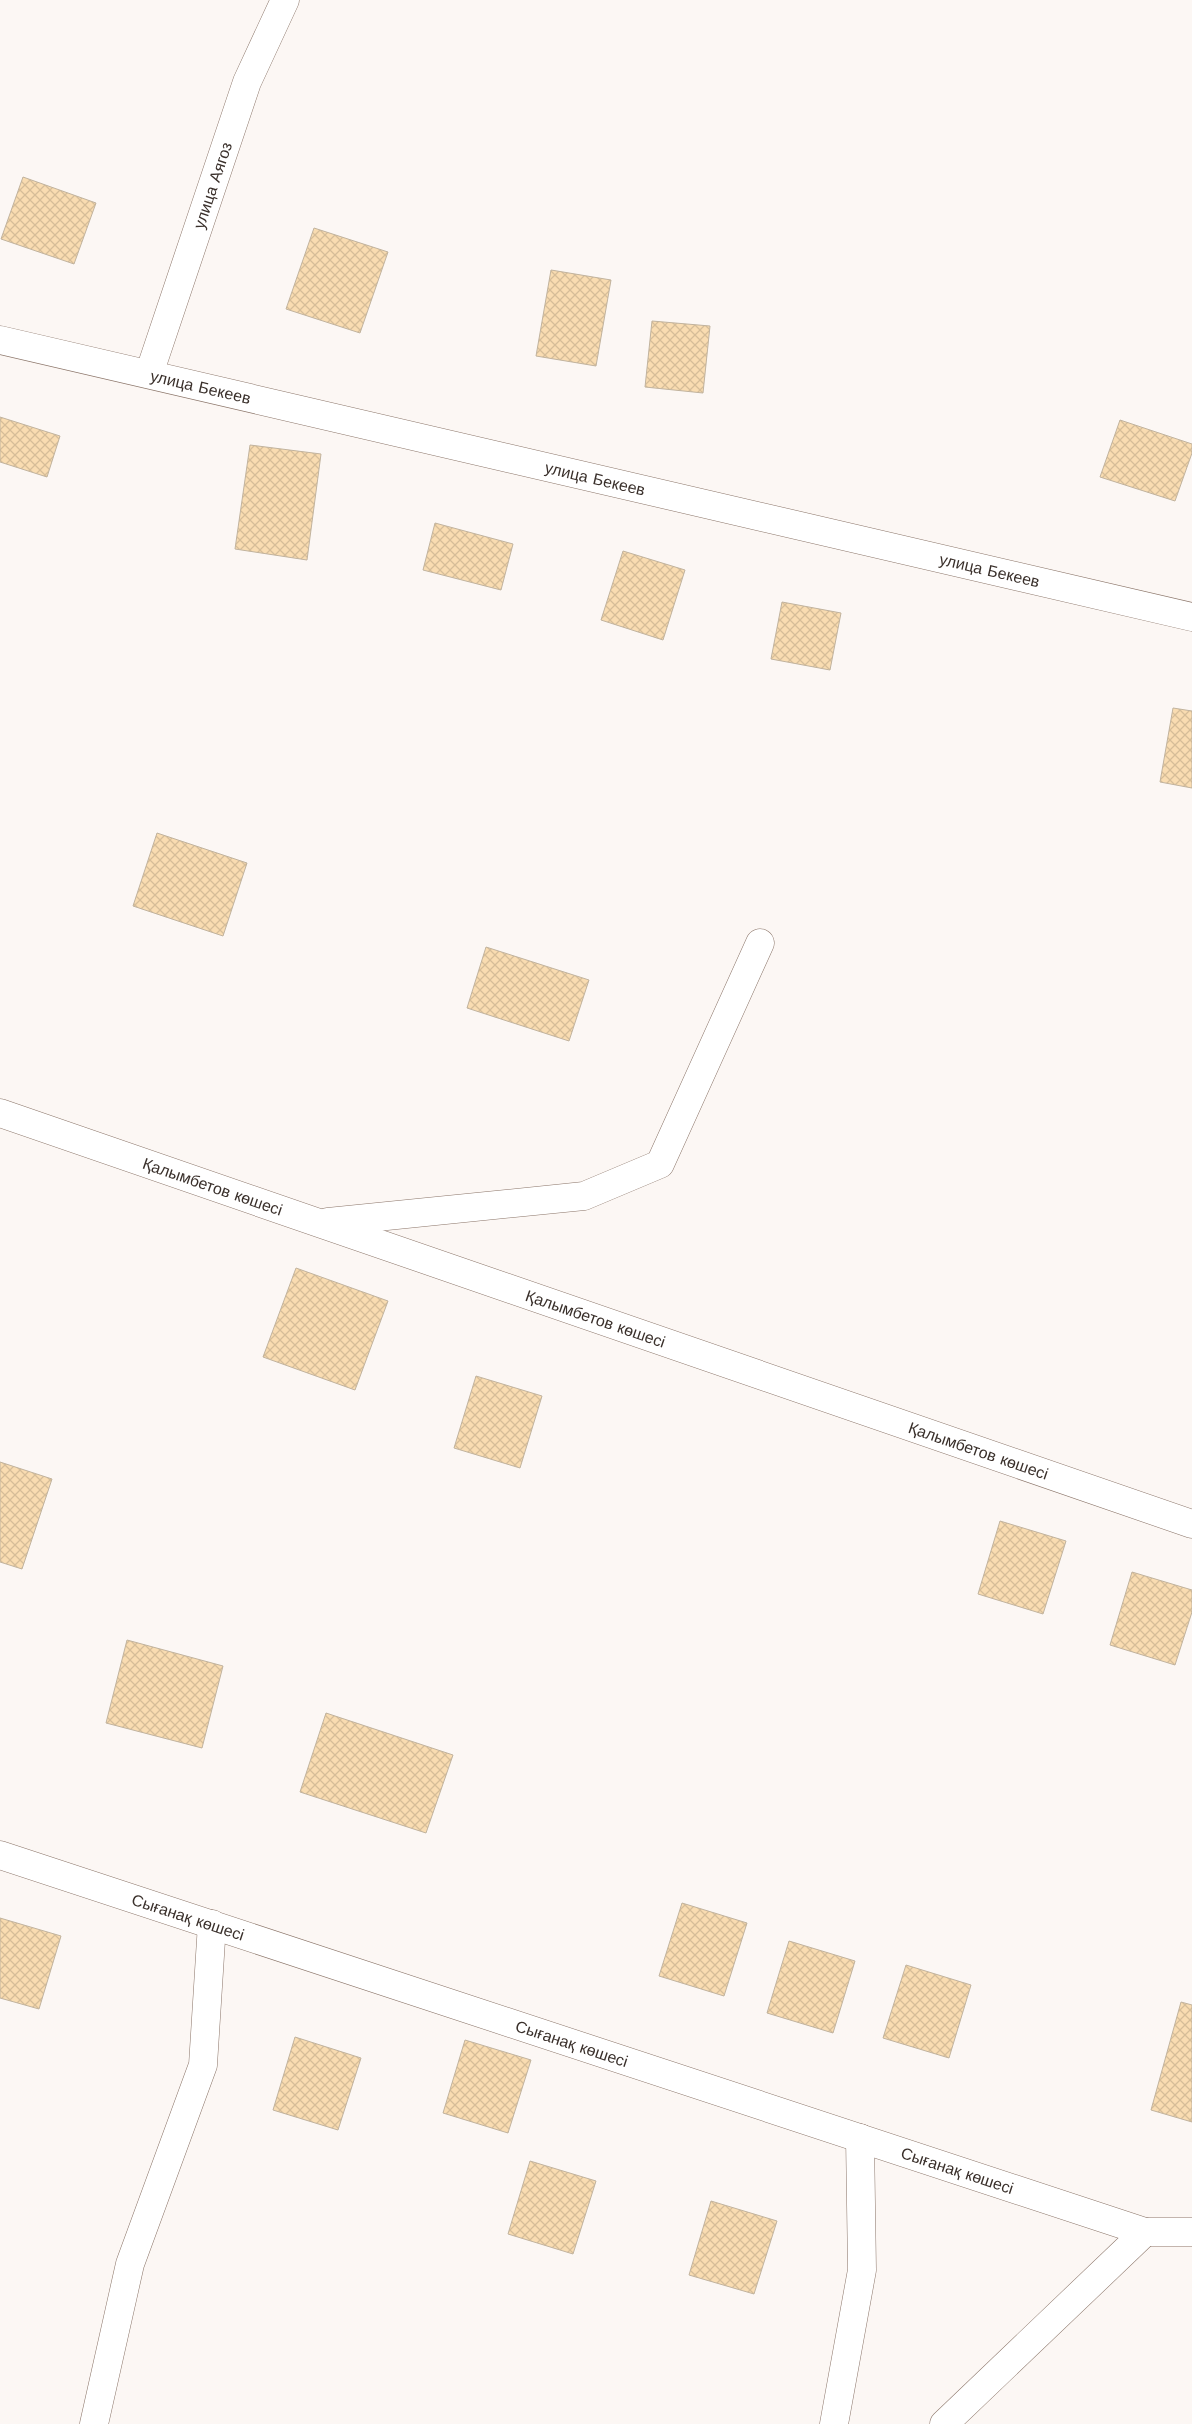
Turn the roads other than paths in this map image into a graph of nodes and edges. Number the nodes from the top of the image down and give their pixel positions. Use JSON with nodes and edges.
{"nodes":[{"id":1,"x":285,"y":0,"type":"edge"},
{"id":2,"x":0,"y":340,"type":"edge"},
{"id":3,"x":149,"y":374,"type":"junction"},
{"id":4,"x":1192,"y":617,"type":"edge"},
{"id":5,"x":760,"y":943,"type":"dead end"},
{"id":6,"x":0,"y":1113,"type":"edge"},
{"id":7,"x":319,"y":1223,"type":"junction"},
{"id":8,"x":1192,"y":1524,"type":"edge"},
{"id":9,"x":0,"y":1854,"type":"edge"},
{"id":10,"x":212,"y":1924,"type":"junction"},
{"id":11,"x":860,"y":2138,"type":"junction"},
{"id":12,"x":1145,"y":2232,"type":"junction"},
{"id":13,"x":1192,"y":2232,"type":"edge"},
{"id":14,"x":94,"y":2424,"type":"edge"},
{"id":15,"x":834,"y":2424,"type":"edge"},
{"id":16,"x":944,"y":2424,"type":"edge"}],
"edges":[{"from":1,"to":3,"type":"street","name":"улица Аягоз"},
{"from":2,"to":3,"type":"street","name":"улица Бекеев"},
{"from":3,"to":4,"type":"street","name":"улица Бекеев"},
{"from":5,"to":7,"type":"street"},
{"from":6,"to":7,"type":"street","name":"Қалымбетов көшесі"},
{"from":7,"to":8,"type":"street","name":"Қалымбетов көшесі"},
{"from":9,"to":10,"type":"street","name":"Сығанақ көшесі"},
{"from":10,"to":11,"type":"street","name":"Сығанақ көшесі"},
{"from":10,"to":14,"type":"street"},
{"from":11,"to":12,"type":"street","name":"Сығанақ көшесі"},
{"from":11,"to":15,"type":"street"},
{"from":12,"to":13,"type":"street","name":"Сығанақ көшесі"},
{"from":12,"to":16,"type":"street"}]}
